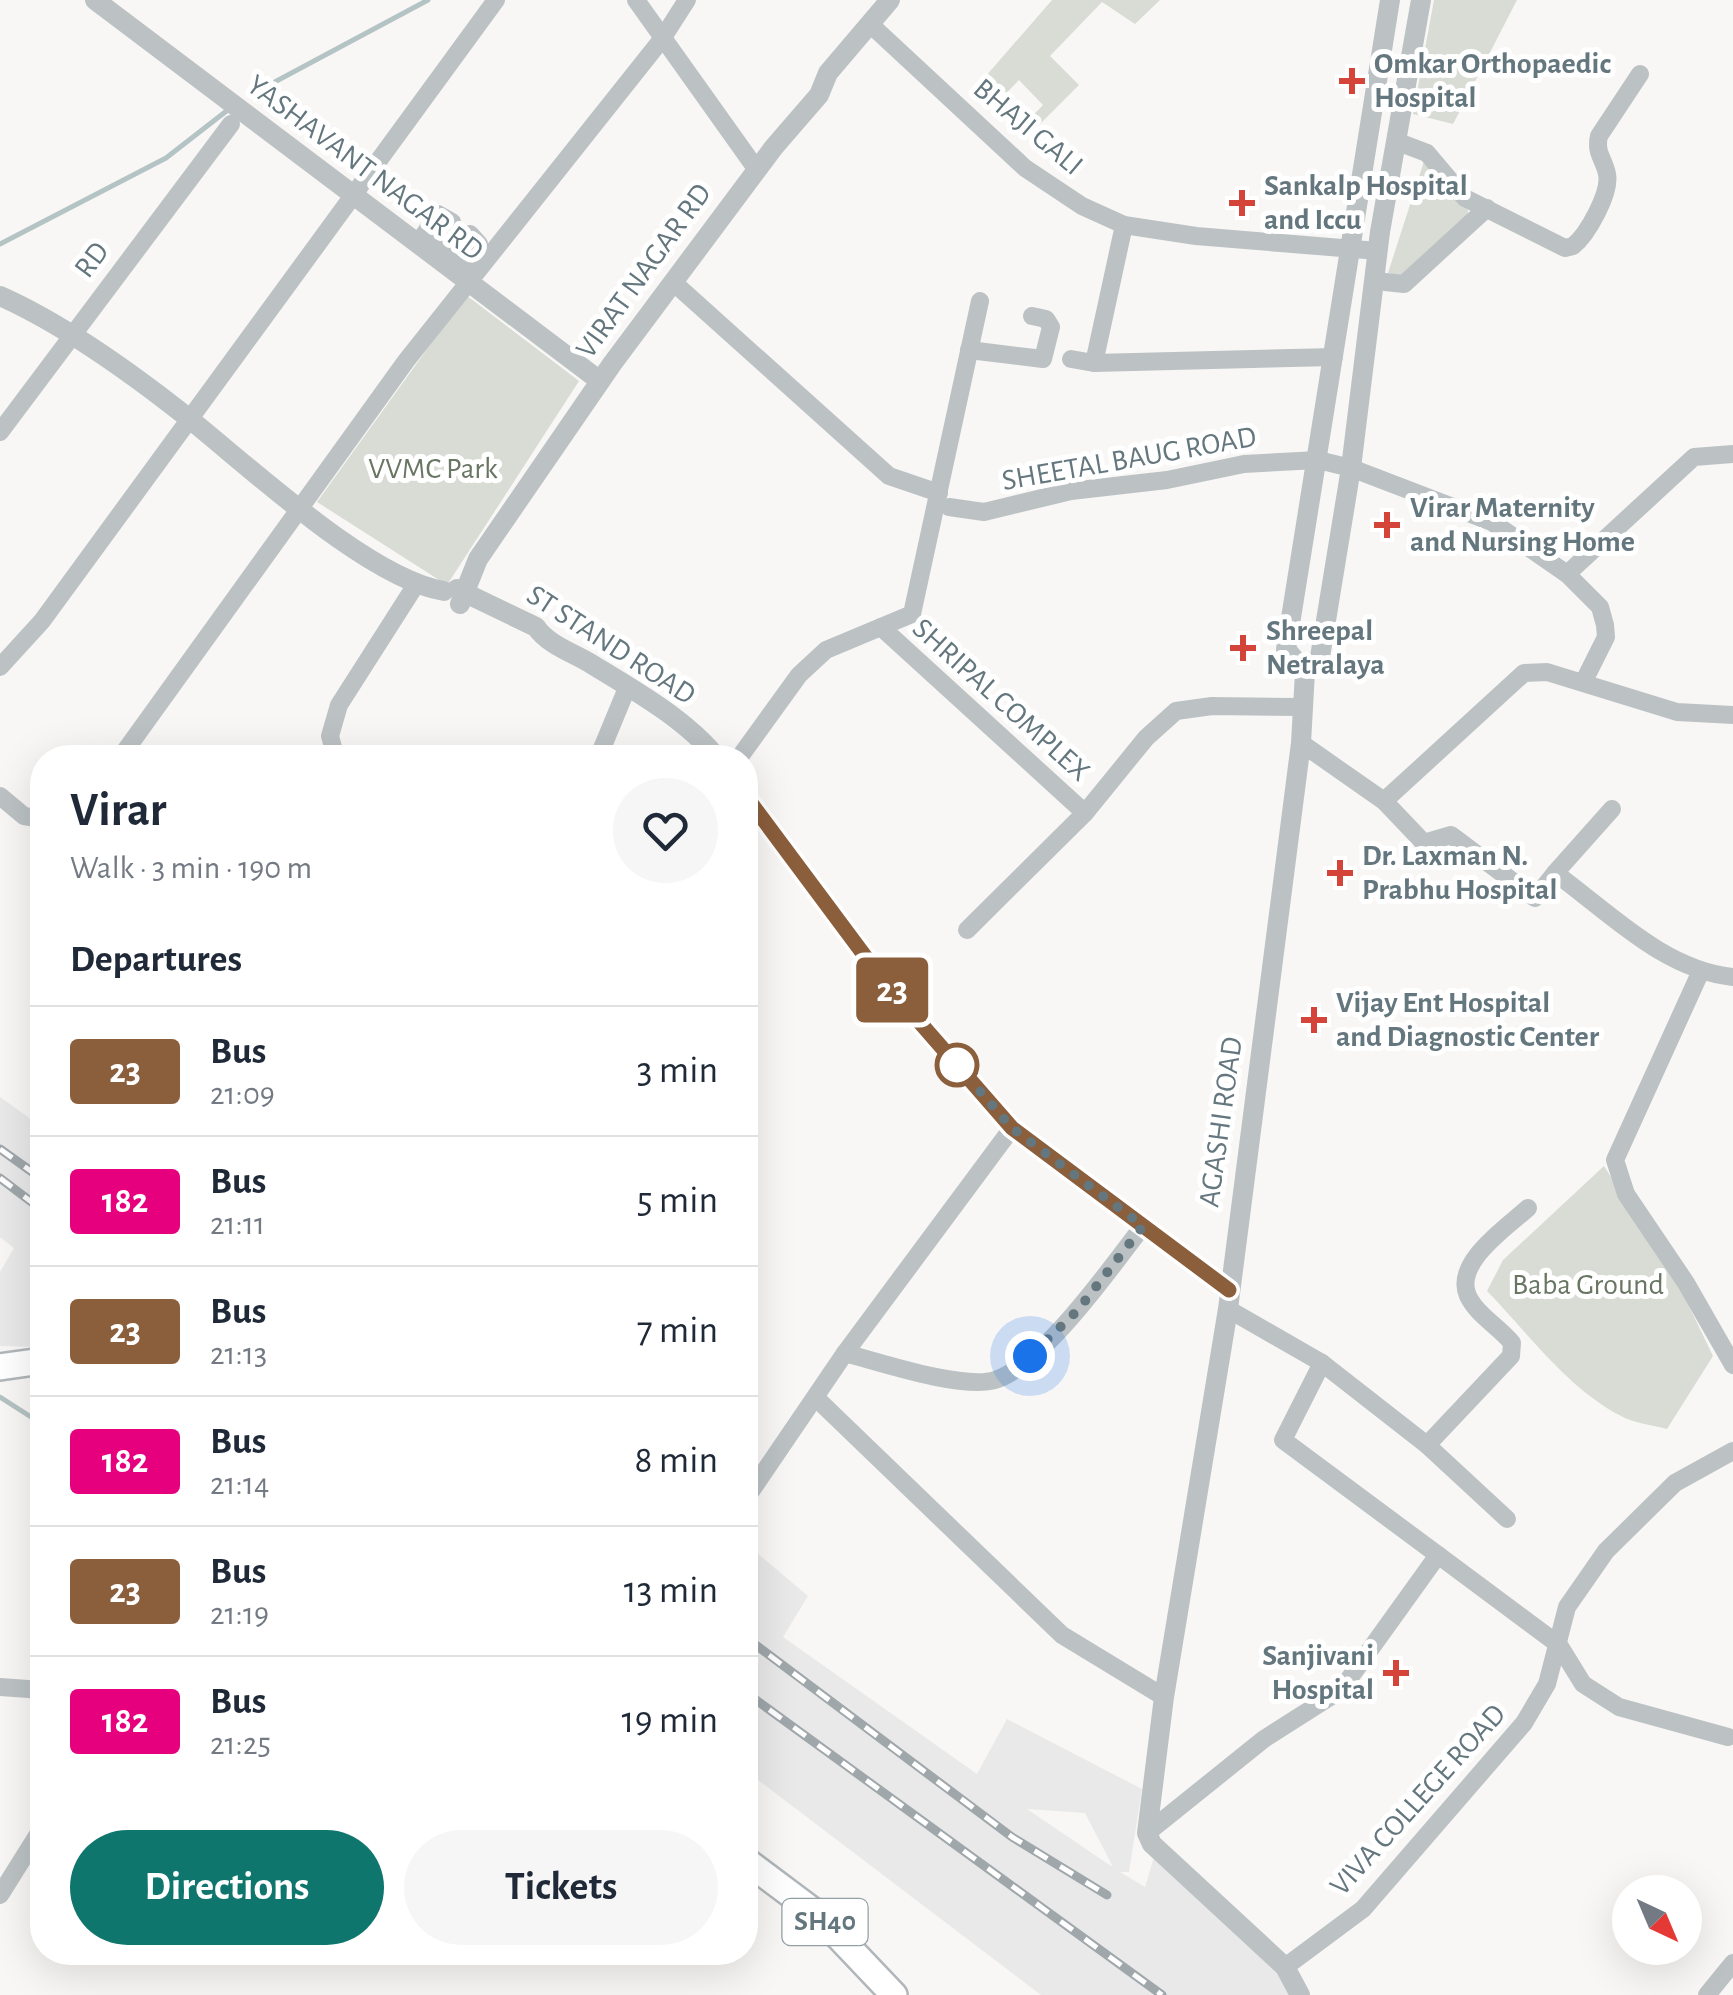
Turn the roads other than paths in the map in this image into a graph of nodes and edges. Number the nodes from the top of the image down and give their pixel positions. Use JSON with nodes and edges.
{"nodes":[{"id":1,"x":95,"y":0,"type":"edge"},
{"id":2,"x":117,"y":0,"type":"edge"},
{"id":3,"x":496,"y":0,"type":"edge"},
{"id":4,"x":636,"y":0,"type":"edge"},
{"id":5,"x":687,"y":0,"type":"edge"},
{"id":6,"x":890,"y":0,"type":"edge"},
{"id":7,"x":1390,"y":0,"type":"edge"},
{"id":8,"x":1421,"y":0,"type":"edge"},
{"id":9,"x":871,"y":25,"type":"junction"},
{"id":10,"x":662,"y":40,"type":"junction"},
{"id":11,"x":1640,"y":74,"type":"dead end"},
{"id":12,"x":238,"y":116,"type":"junction"},
{"id":13,"x":1398,"y":142,"type":"junction"},
{"id":14,"x":753,"y":165,"type":"junction"},
{"id":15,"x":357,"y":194,"type":"junction"},
{"id":16,"x":1488,"y":208,"type":"junction"},
{"id":17,"x":452,"y":222,"type":"dead end"},
{"id":18,"x":1124,"y":226,"type":"junction"},
{"id":19,"x":470,"y":234,"type":"dead end"},
{"id":20,"x":1350,"y":250,"type":"junction"},
{"id":21,"x":1378,"y":251,"type":"junction"},
{"id":22,"x":461,"y":274,"type":"junction"},
{"id":23,"x":673,"y":282,"type":"junction"},
{"id":24,"x":1385,"y":282,"type":"dead end"},
{"id":25,"x":0,"y":296,"type":"edge"},
{"id":26,"x":987,"y":306,"type":"dead end"},
{"id":27,"x":1032,"y":316,"type":"dead end"},
{"id":28,"x":70,"y":336,"type":"junction"},
{"id":29,"x":975,"y":351,"type":"junction"},
{"id":30,"x":1334,"y":356,"type":"junction"},
{"id":31,"x":1071,"y":359,"type":"dead end"},
{"id":32,"x":1094,"y":363,"type":"junction"},
{"id":33,"x":595,"y":377,"type":"junction"},
{"id":34,"x":188,"y":418,"type":"junction"},
{"id":35,"x":0,"y":432,"type":"edge"},
{"id":36,"x":1733,"y":454,"type":"edge"},
{"id":37,"x":1318,"y":460,"type":"junction"},
{"id":38,"x":1350,"y":468,"type":"junction"},
{"id":39,"x":944,"y":500,"type":"junction"},
{"id":40,"x":298,"y":508,"type":"junction"},
{"id":41,"x":1567,"y":574,"type":"junction"},
{"id":42,"x":415,"y":586,"type":"junction"},
{"id":43,"x":455,"y":595,"type":"junction"},
{"id":44,"x":881,"y":627,"type":"junction"},
{"id":45,"x":0,"y":667,"type":"edge"},
{"id":46,"x":1305,"y":672,"type":"junction"},
{"id":47,"x":1584,"y":681,"type":"junction"},
{"id":48,"x":627,"y":688,"type":"junction"},
{"id":49,"x":1302,"y":707,"type":"junction"},
{"id":50,"x":1733,"y":715,"type":"edge"},
{"id":51,"x":1301,"y":743,"type":"junction"},
{"id":52,"x":129,"y":745,"type":"edge"},
{"id":53,"x":332,"y":745,"type":"edge"},
{"id":54,"x":603,"y":745,"type":"edge"},
{"id":55,"x":707,"y":745,"type":"edge"},
{"id":56,"x":748,"y":745,"type":"edge"},
{"id":57,"x":0,"y":796,"type":"edge"},
{"id":58,"x":1384,"y":801,"type":"junction"},
{"id":59,"x":1612,"y":808,"type":"dead end"},
{"id":60,"x":758,"y":812,"type":"edge"},
{"id":61,"x":1085,"y":813,"type":"junction"},
{"id":62,"x":30,"y":817,"type":"edge"},
{"id":63,"x":1555,"y":873,"type":"junction"},
{"id":64,"x":966,"y":930,"type":"dead end"},
{"id":65,"x":1700,"y":973,"type":"junction"},
{"id":66,"x":1733,"y":977,"type":"edge"},
{"id":67,"x":1012,"y":1128,"type":"junction"},
{"id":68,"x":1528,"y":1208,"type":"dead end"},
{"id":69,"x":1143,"y":1226,"type":"junction"},
{"id":70,"x":1228,"y":1299,"type":"junction"},
{"id":71,"x":845,"y":1353,"type":"junction"},
{"id":72,"x":1322,"y":1362,"type":"junction"},
{"id":73,"x":30,"y":1364,"type":"edge"},
{"id":74,"x":1733,"y":1365,"type":"edge"},
{"id":75,"x":0,"y":1367,"type":"edge"},
{"id":76,"x":816,"y":1398,"type":"junction"},
{"id":77,"x":1426,"y":1445,"type":"junction"},
{"id":78,"x":1733,"y":1451,"type":"edge"},
{"id":79,"x":758,"y":1463,"type":"edge"},
{"id":80,"x":1508,"y":1519,"type":"dead end"},
{"id":81,"x":1435,"y":1558,"type":"junction"},
{"id":82,"x":1559,"y":1645,"type":"junction"},
{"id":83,"x":0,"y":1687,"type":"edge"},
{"id":84,"x":30,"y":1689,"type":"edge"},
{"id":85,"x":1164,"y":1696,"type":"junction"},
{"id":86,"x":1731,"y":1736,"type":"edge"},
{"id":87,"x":1147,"y":1833,"type":"junction"},
{"id":88,"x":30,"y":1847,"type":"edge"},
{"id":89,"x":758,"y":1870,"type":"edge"},
{"id":90,"x":0,"y":1895,"type":"edge"},
{"id":91,"x":1733,"y":1963,"type":"edge"},
{"id":92,"x":1285,"y":1967,"type":"junction"},
{"id":93,"x":894,"y":1995,"type":"edge"},
{"id":94,"x":1300,"y":1995,"type":"edge"},
{"id":95,"x":1707,"y":1995,"type":"edge"}],
"edges":[{"from":1,"to":12,"type":"street","name":"YASHAVANT NAGAR RD"},
{"from":2,"to":12,"type":"street"},
{"from":3,"to":15,"type":"street"},
{"from":4,"to":10,"type":"street"},
{"from":5,"to":10,"type":"street"},
{"from":6,"to":9,"type":"street","name":"VIRAT NAGAR RD"},
{"from":7,"to":20,"type":"street","name":"AGASHI ROAD"},
{"from":8,"to":13,"type":"street","name":"AGASHI ROAD"},
{"from":9,"to":14,"type":"street","name":"VIRAT NAGAR RD"},
{"from":9,"to":18,"type":"street","name":"BHAJI GALI"},
{"from":10,"to":14,"type":"street"},
{"from":10,"to":22,"type":"street"},
{"from":11,"to":16,"type":"street"},
{"from":12,"to":15,"type":"street","name":"YASHAVANT NAGAR RD"},
{"from":12,"to":28,"type":"street","name":"RD"},
{"from":13,"to":16,"type":"street"},
{"from":13,"to":21,"type":"street","name":"AGASHI ROAD"},
{"from":14,"to":23,"type":"street","name":"VIRAT NAGAR RD"},
{"from":14,"to":33,"type":"street"},
{"from":15,"to":22,"type":"street","name":"YASHAVANT NAGAR RD"},
{"from":15,"to":34,"type":"street"},
{"from":16,"to":24,"type":"street"},
{"from":17,"to":22,"type":"street"},
{"from":18,"to":20,"type":"street","name":"BHAJI GALI"},
{"from":18,"to":32,"type":"street"},
{"from":19,"to":22,"type":"street"},
{"from":20,"to":21,"type":"street","name":"BHAJI GALI"},
{"from":20,"to":30,"type":"street","name":"AGASHI ROAD"},
{"from":21,"to":38,"type":"street","name":"AGASHI ROAD"},
{"from":22,"to":33,"type":"street","name":"YASHAVANT NAGAR RD"},
{"from":22,"to":40,"type":"street"},
{"from":23,"to":33,"type":"street","name":"VIRAT NAGAR RD"},
{"from":23,"to":39,"type":"street","name":"SHEETAL BAUG ROAD"},
{"from":25,"to":28,"type":"street"},
{"from":26,"to":29,"type":"street"},
{"from":27,"to":29,"type":"street"},
{"from":28,"to":34,"type":"street"},
{"from":28,"to":35,"type":"street","name":"RD"},
{"from":29,"to":39,"type":"street"},
{"from":30,"to":32,"type":"street"},
{"from":30,"to":37,"type":"street","name":"AGASHI ROAD"},
{"from":31,"to":32,"type":"street"},
{"from":33,"to":43,"type":"street","name":"VIRAT NAGAR RD"},
{"from":34,"to":40,"type":"street"},
{"from":34,"to":45,"type":"street"},
{"from":36,"to":41,"type":"street"},
{"from":37,"to":38,"type":"street","name":"SHEETAL BAUG ROAD"},
{"from":37,"to":39,"type":"street","name":"SHEETAL BAUG ROAD"},
{"from":37,"to":46,"type":"street","name":"AGASHI ROAD"},
{"from":38,"to":41,"type":"street","name":"SHEETAL BAUG ROAD"},
{"from":38,"to":46,"type":"street","name":"AGASHI ROAD"},
{"from":39,"to":44,"type":"street"},
{"from":40,"to":42,"type":"street"},
{"from":40,"to":52,"type":"street"},
{"from":41,"to":47,"type":"street","name":"SHEETAL BAUG ROAD"},
{"from":42,"to":43,"type":"street","name":"ST STAND ROAD"},
{"from":42,"to":53,"type":"street"},
{"from":43,"to":48,"type":"street","name":"ST STAND ROAD"},
{"from":44,"to":56,"type":"street"},
{"from":44,"to":61,"type":"street","name":"SHRIPAL COMPLEX"},
{"from":46,"to":49,"type":"street","name":"AGASHI ROAD"},
{"from":47,"to":50,"type":"street"},
{"from":47,"to":58,"type":"street"},
{"from":48,"to":54,"type":"street"},
{"from":48,"to":55,"type":"street","name":"ST STAND ROAD"},
{"from":49,"to":51,"type":"street","name":"AGASHI ROAD"},
{"from":49,"to":61,"type":"street"},
{"from":51,"to":58,"type":"street"},
{"from":51,"to":70,"type":"street","name":"AGASHI ROAD"},
{"from":57,"to":62,"type":"street"},
{"from":58,"to":63,"type":"street"},
{"from":59,"to":63,"type":"street"},
{"from":60,"to":67,"type":"street"},
{"from":61,"to":64,"type":"street"},
{"from":63,"to":65,"type":"street"},
{"from":65,"to":66,"type":"street"},
{"from":65,"to":74,"type":"street"},
{"from":67,"to":69,"type":"street"},
{"from":67,"to":71,"type":"street"},
{"from":68,"to":77,"type":"street"},
{"from":69,"to":70,"type":"street"},
{"from":69,"to":71,"type":"street"},
{"from":70,"to":72,"type":"street"},
{"from":70,"to":85,"type":"street","name":"AGASHI ROAD"},
{"from":71,"to":76,"type":"street"},
{"from":72,"to":77,"type":"street"},
{"from":72,"to":81,"type":"street"},
{"from":73,"to":75,"type":"main road"},
{"from":76,"to":79,"type":"street"},
{"from":76,"to":85,"type":"street"},
{"from":77,"to":80,"type":"street"},
{"from":78,"to":82,"type":"street","name":"VIVA COLLEGE ROAD"},
{"from":81,"to":82,"type":"street"},
{"from":81,"to":87,"type":"street"},
{"from":82,"to":86,"type":"street"},
{"from":82,"to":92,"type":"street","name":"VIVA COLLEGE ROAD"},
{"from":83,"to":84,"type":"street"},
{"from":85,"to":87,"type":"street","name":"AGASHI ROAD"},
{"from":87,"to":92,"type":"street"},
{"from":88,"to":90,"type":"street"},
{"from":89,"to":93,"type":"main road","number":"SH40"},
{"from":91,"to":95,"type":"street"},
{"from":92,"to":94,"type":"street"}]}
